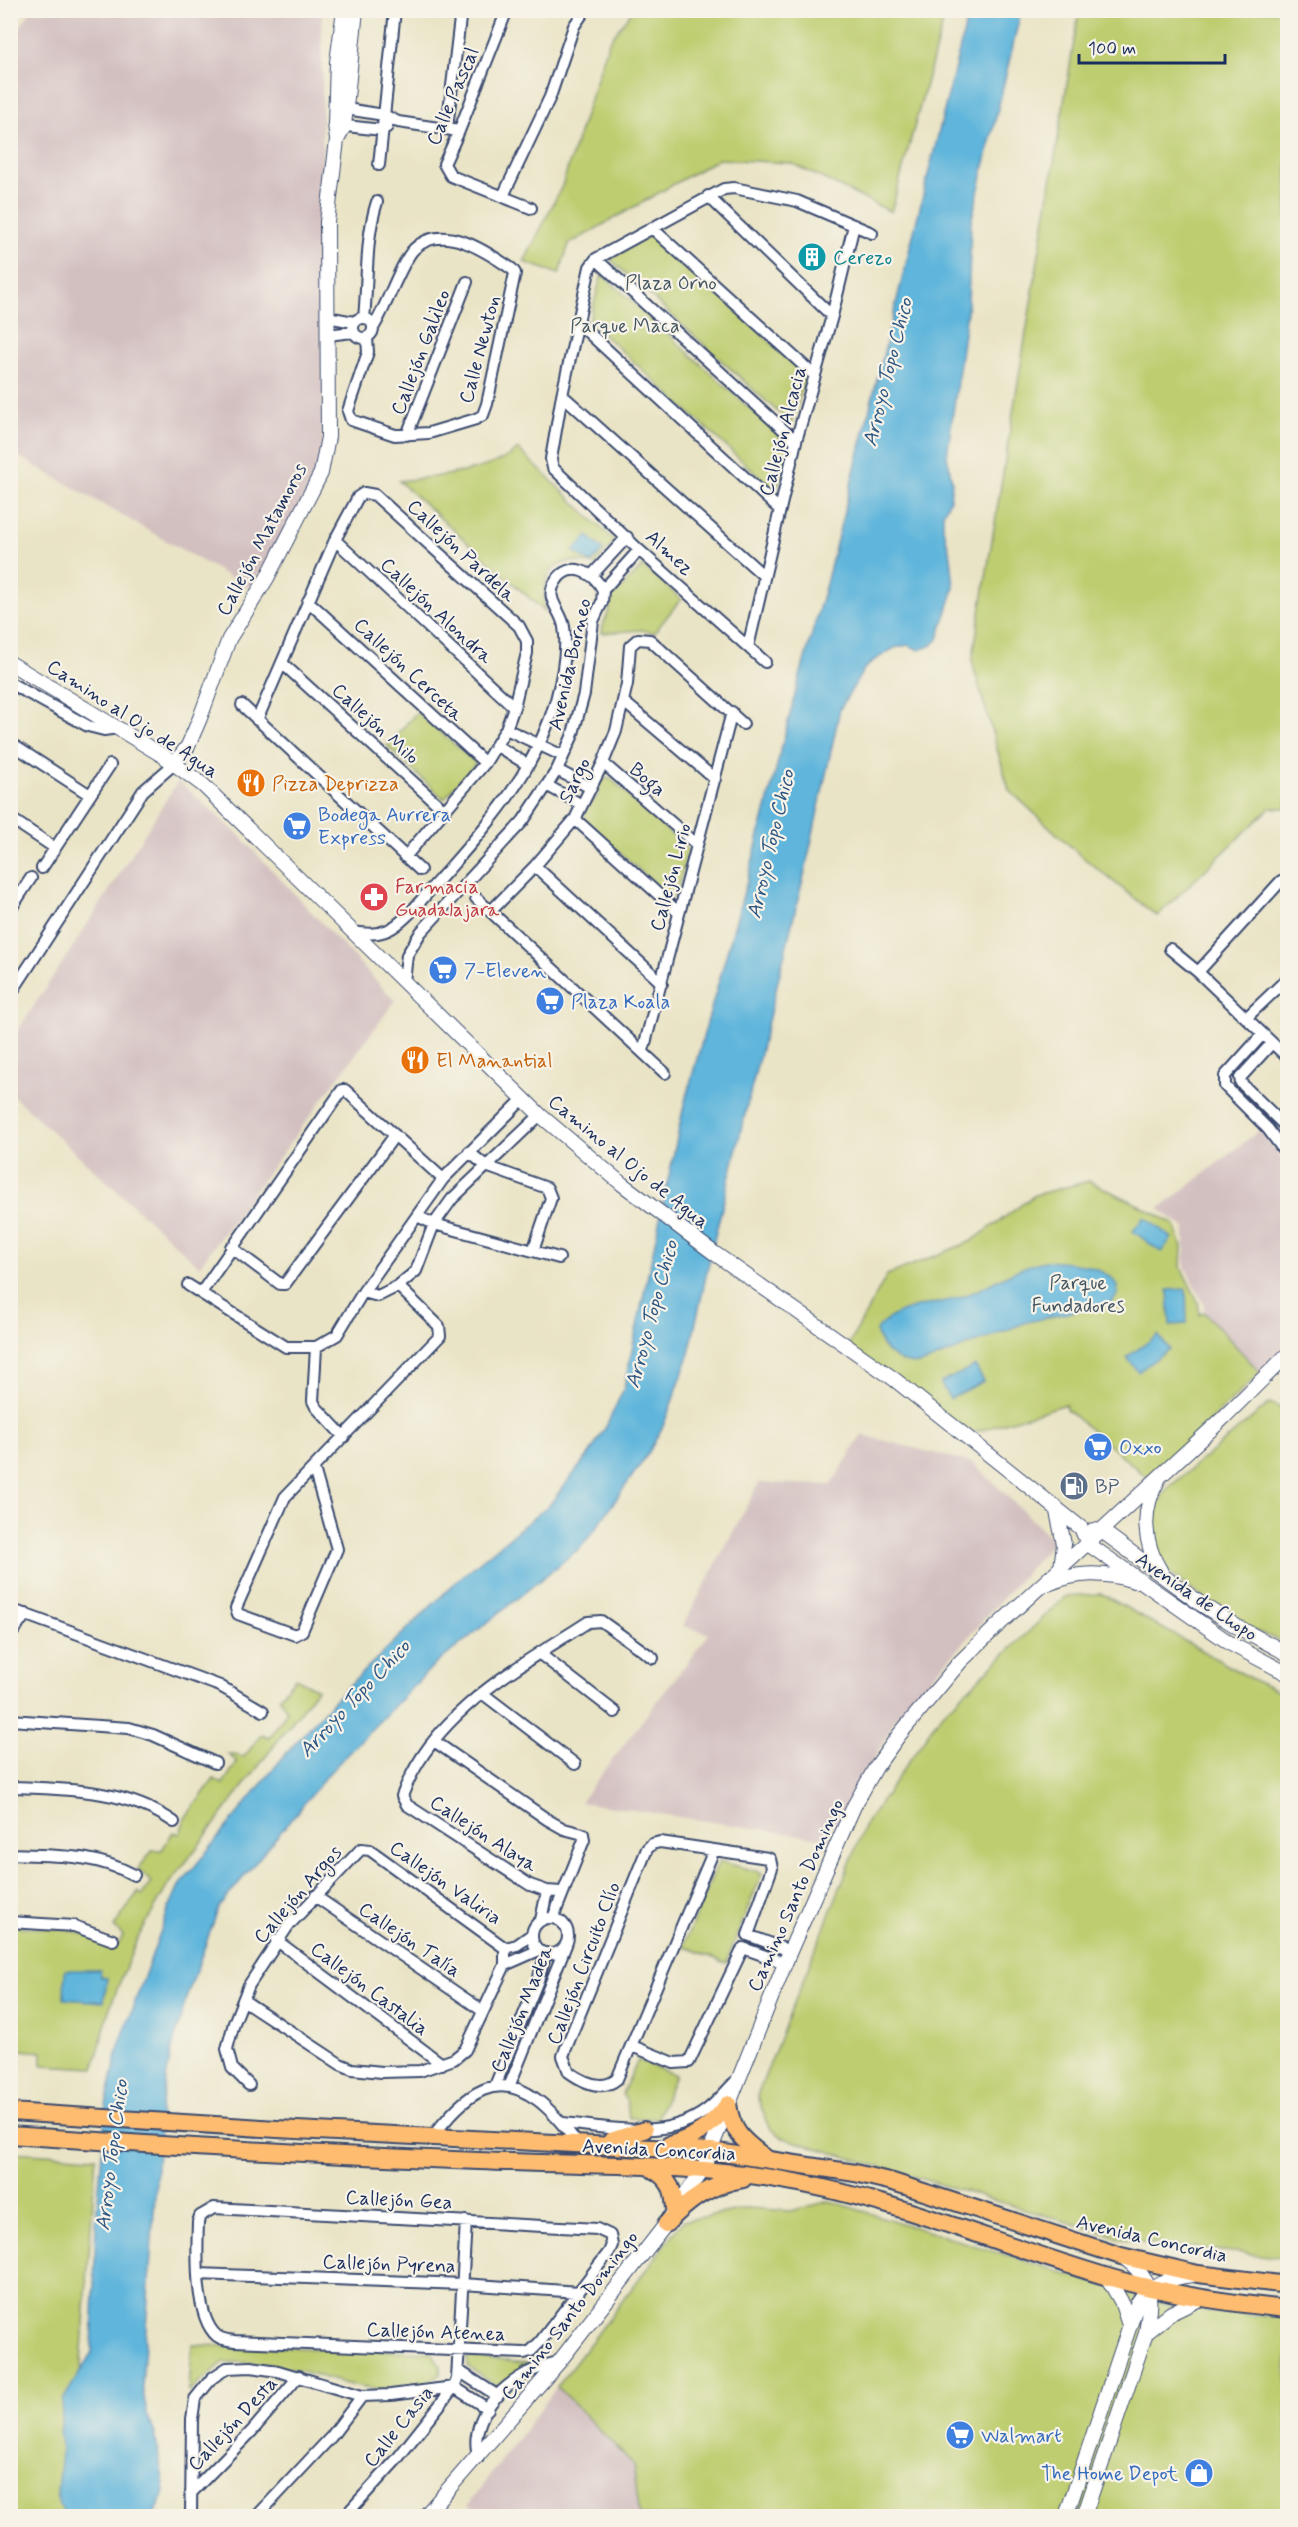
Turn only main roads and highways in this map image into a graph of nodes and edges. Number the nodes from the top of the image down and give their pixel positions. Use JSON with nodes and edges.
{"nodes":[{"id":1,"x":10,"y":2112,"type":"edge"},
{"id":2,"x":644,"y":2130,"type":"road end"},
{"id":3,"x":10,"y":2135,"type":"edge"},
{"id":4,"x":600,"y":2145,"type":"junction"},
{"id":5,"x":657,"y":2148,"type":"junction"},
{"id":6,"x":768,"y":2160,"type":"junction"},
{"id":7,"x":706,"y":2161,"type":"junction"},
{"id":8,"x":790,"y":2163,"type":"junction"},
{"id":9,"x":618,"y":2167,"type":"junction"},
{"id":10,"x":651,"y":2168,"type":"junction"},
{"id":11,"x":763,"y":2177,"type":"junction"},
{"id":12,"x":1287,"y":2285,"type":"edge"},
{"id":13,"x":1287,"y":2309,"type":"edge"}],
"edges":[{"from":1,"to":4,"type":"main road","name":"Avenida Concordia"},
{"from":2,"to":4,"type":"main road"},
{"from":3,"to":9,"type":"main road","name":"Avenida Concordia"},
{"from":4,"to":5,"type":"main road","name":"Avenida Concordia"},
{"from":5,"to":6,"type":"main road"},
{"from":5,"to":7,"type":"main road","name":"Avenida Concordia"},
{"from":6,"to":7,"type":"main road","name":"Avenida Concordia"},
{"from":6,"to":8,"type":"main road","name":"Avenida Concordia"},
{"from":7,"to":8,"type":"main road"},
{"from":7,"to":9,"type":"main road"},
{"from":7,"to":10,"type":"main road","name":"Avenida Concordia"},
{"from":7,"to":11,"type":"main road","name":"Avenida Concordia"},
{"from":8,"to":12,"type":"main road","name":"Avenida Concordia"},
{"from":9,"to":10,"type":"main road","name":"Avenida Concordia"},
{"from":10,"to":11,"type":"main road"},
{"from":11,"to":13,"type":"main road","name":"Avenida Concordia"}]}
